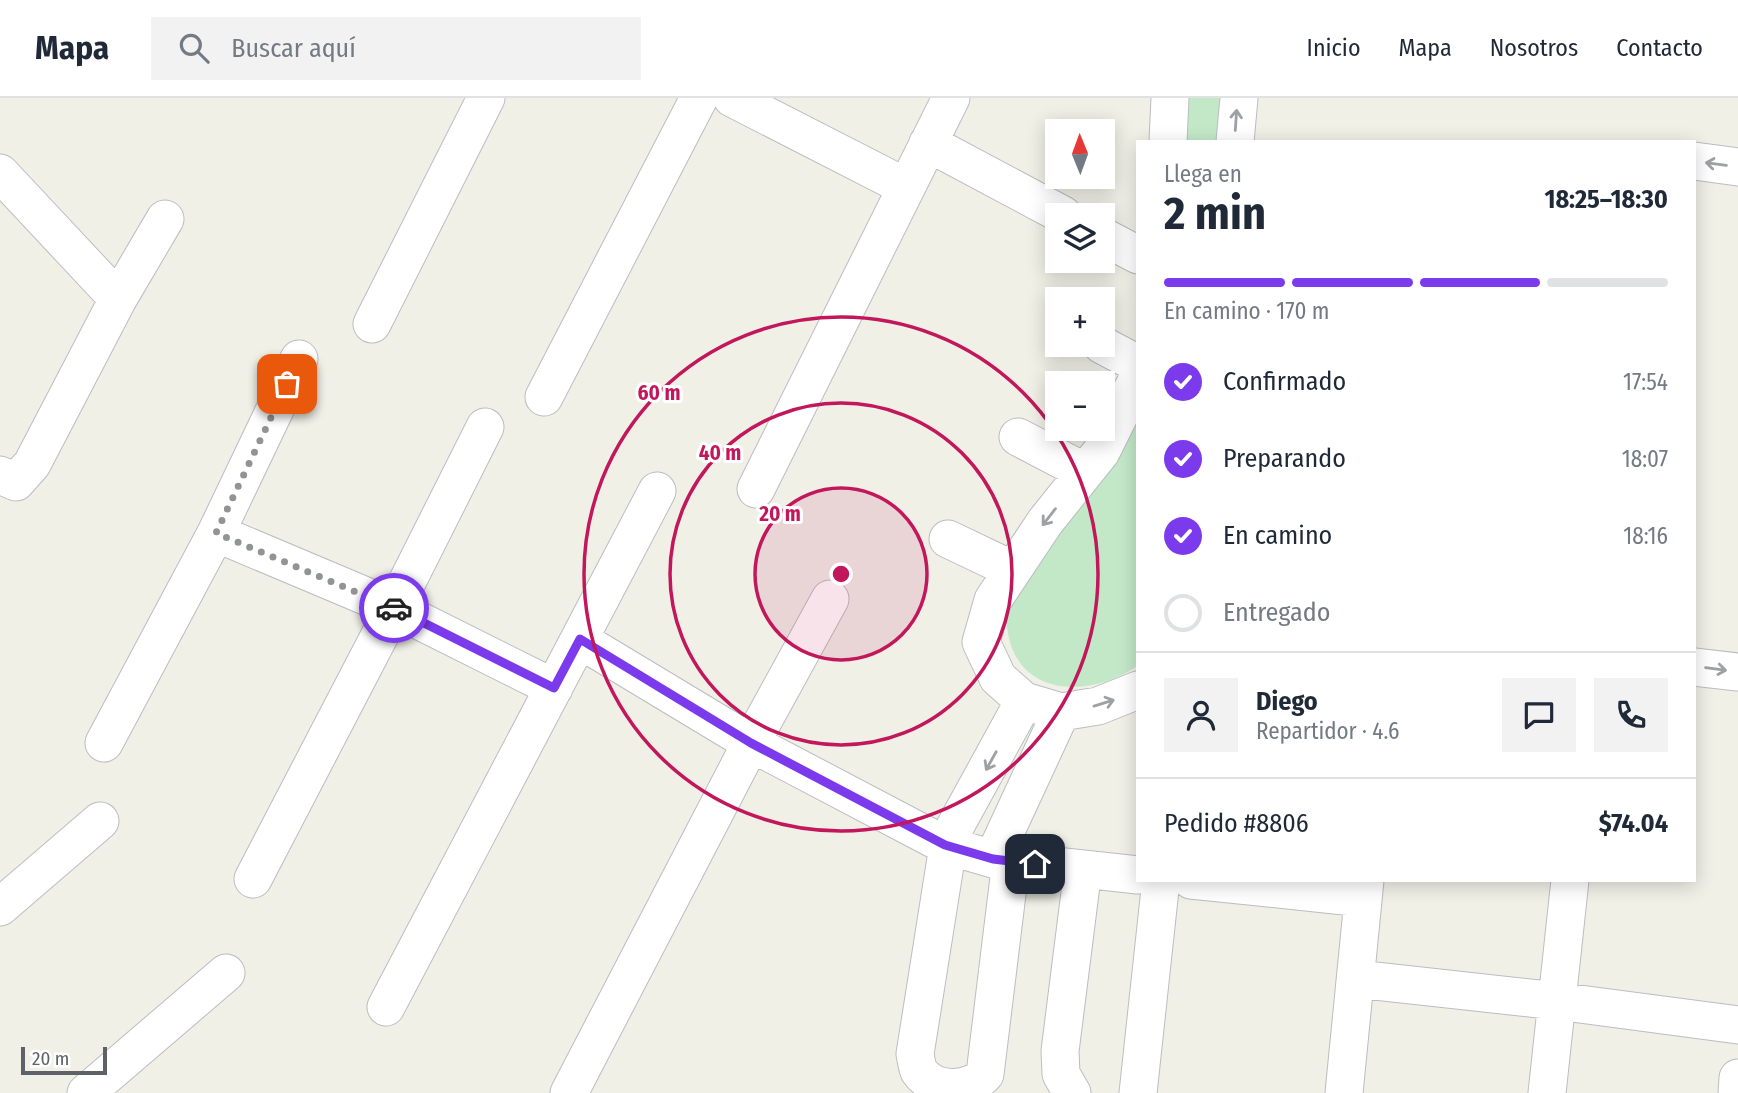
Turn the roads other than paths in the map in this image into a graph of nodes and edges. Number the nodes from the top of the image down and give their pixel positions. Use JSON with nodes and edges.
{"nodes":[{"id":1,"x":486,"y":98,"type":"edge"},
{"id":2,"x":699,"y":98,"type":"edge"},
{"id":3,"x":732,"y":98,"type":"edge"},
{"id":4,"x":951,"y":98,"type":"edge"},
{"id":5,"x":1170,"y":98,"type":"edge"},
{"id":6,"x":1239,"y":98,"type":"edge"},
{"id":7,"x":1168,"y":140,"type":"edge"},
{"id":8,"x":1236,"y":140,"type":"edge"},
{"id":9,"x":929,"y":143,"type":"junction"},
{"id":10,"x":1696,"y":161,"type":"edge"},
{"id":11,"x":1738,"y":166,"type":"edge"},
{"id":12,"x":0,"y":173,"type":"edge"},
{"id":13,"x":906,"y":187,"type":"junction"},
{"id":14,"x":1045,"y":205,"type":"edge"},
{"id":15,"x":165,"y":219,"type":"dead end"},
{"id":16,"x":1115,"y":243,"type":"edge"},
{"id":17,"x":1136,"y":254,"type":"edge"},
{"id":18,"x":118,"y":299,"type":"junction"},
{"id":19,"x":372,"y":324,"type":"dead end"},
{"id":20,"x":1115,"y":352,"type":"edge"},
{"id":21,"x":299,"y":359,"type":"dead end"},
{"id":22,"x":1136,"y":363,"type":"edge"},
{"id":23,"x":1136,"y":382,"type":"edge"},
{"id":24,"x":544,"y":397,"type":"dead end"},
{"id":25,"x":485,"y":427,"type":"dead end"},
{"id":26,"x":1018,"y":437,"type":"dead end"},
{"id":27,"x":1085,"y":472,"type":"junction"},
{"id":28,"x":0,"y":475,"type":"edge"},
{"id":29,"x":756,"y":489,"type":"dead end"},
{"id":30,"x":657,"y":491,"type":"dead end"},
{"id":31,"x":216,"y":533,"type":"junction"},
{"id":32,"x":948,"y":539,"type":"dead end"},
{"id":33,"x":1013,"y":570,"type":"junction"},
{"id":34,"x":830,"y":599,"type":"dead end"},
{"id":35,"x":394,"y":608,"type":"junction"},
{"id":36,"x":580,"y":639,"type":"junction"},
{"id":37,"x":1696,"y":667,"type":"edge"},
{"id":38,"x":1738,"y":672,"type":"edge"},
{"id":39,"x":554,"y":688,"type":"junction"},
{"id":40,"x":1136,"y":691,"type":"edge"},
{"id":41,"x":1024,"y":701,"type":"junction"},
{"id":42,"x":1061,"y":712,"type":"junction"},
{"id":43,"x":104,"y":743,"type":"dead end"},
{"id":44,"x":751,"y":743,"type":"junction"},
{"id":45,"x":100,"y":821,"type":"dead end"},
{"id":46,"x":946,"y":845,"type":"junction"},
{"id":47,"x":1002,"y":860,"type":"junction"},
{"id":48,"x":1083,"y":869,"type":"junction"},
{"id":49,"x":1136,"y":875,"type":"edge"},
{"id":50,"x":253,"y":879,"type":"dead end"},
{"id":51,"x":1161,"y":882,"type":"edge"},
{"id":52,"x":1229,"y":882,"type":"edge"},
{"id":53,"x":1570,"y":882,"type":"edge"},
{"id":54,"x":1364,"y":889,"type":"edge"},
{"id":55,"x":0,"y":907,"type":"edge"},
{"id":56,"x":226,"y":973,"type":"dead end"},
{"id":57,"x":1357,"y":979,"type":"junction"},
{"id":58,"x":1557,"y":1001,"type":"junction"},
{"id":59,"x":386,"y":1007,"type":"dead end"},
{"id":60,"x":1738,"y":1025,"type":"edge"},
{"id":61,"x":1738,"y":1078,"type":"edge"},
{"id":62,"x":86,"y":1093,"type":"edge"},
{"id":63,"x":569,"y":1093,"type":"edge"},
{"id":64,"x":1072,"y":1093,"type":"edge"},
{"id":65,"x":1138,"y":1093,"type":"edge"},
{"id":66,"x":1344,"y":1093,"type":"edge"},
{"id":67,"x":1547,"y":1093,"type":"edge"},
{"id":68,"x":1737,"y":1093,"type":"edge"}],
"edges":[{"from":1,"to":19,"type":"street"},
{"from":2,"to":24,"type":"street"},
{"from":3,"to":13,"type":"street"},
{"from":4,"to":9,"type":"street"},
{"from":5,"to":7,"type":"street"},
{"from":8,"to":6,"type":"street","one_way":true},
{"from":9,"to":13,"type":"street"},
{"from":9,"to":14,"type":"street"},
{"from":11,"to":10,"type":"street","one_way":true},
{"from":12,"to":18,"type":"street"},
{"from":13,"to":29,"type":"street"},
{"from":15,"to":18,"type":"street"},
{"from":16,"to":17,"type":"street"},
{"from":18,"to":28,"type":"street"},
{"from":20,"to":22,"type":"street"},
{"from":21,"to":31,"type":"street"},
{"from":23,"to":27,"type":"street"},
{"from":25,"to":35,"type":"street"},
{"from":26,"to":27,"type":"street"},
{"from":27,"to":33,"type":"street","one_way":true},
{"from":30,"to":36,"type":"street"},
{"from":31,"to":35,"type":"street"},
{"from":31,"to":43,"type":"street"},
{"from":32,"to":33,"type":"street"},
{"from":33,"to":41,"type":"street"},
{"from":34,"to":44,"type":"street"},
{"from":35,"to":39,"type":"street"},
{"from":35,"to":50,"type":"street"},
{"from":36,"to":39,"type":"street"},
{"from":36,"to":44,"type":"street"},
{"from":37,"to":38,"type":"street","one_way":true},
{"from":39,"to":59,"type":"street"},
{"from":42,"to":40,"type":"street","one_way":true},
{"from":41,"to":42,"type":"street"},
{"from":41,"to":46,"type":"street","one_way":true},
{"from":42,"to":47,"type":"street"},
{"from":44,"to":46,"type":"street"},
{"from":44,"to":63,"type":"street"},
{"from":45,"to":55,"type":"street"},
{"from":46,"to":47,"type":"street"},
{"from":46,"to":47,"type":"street"},
{"from":47,"to":48,"type":"street"},
{"from":48,"to":49,"type":"street"},
{"from":48,"to":64,"type":"street"},
{"from":51,"to":65,"type":"street"},
{"from":52,"to":54,"type":"street"},
{"from":53,"to":58,"type":"street"},
{"from":54,"to":57,"type":"street"},
{"from":56,"to":62,"type":"street"},
{"from":57,"to":58,"type":"street"},
{"from":57,"to":66,"type":"street"},
{"from":58,"to":60,"type":"street"},
{"from":58,"to":67,"type":"street"},
{"from":61,"to":68,"type":"street"}]}
